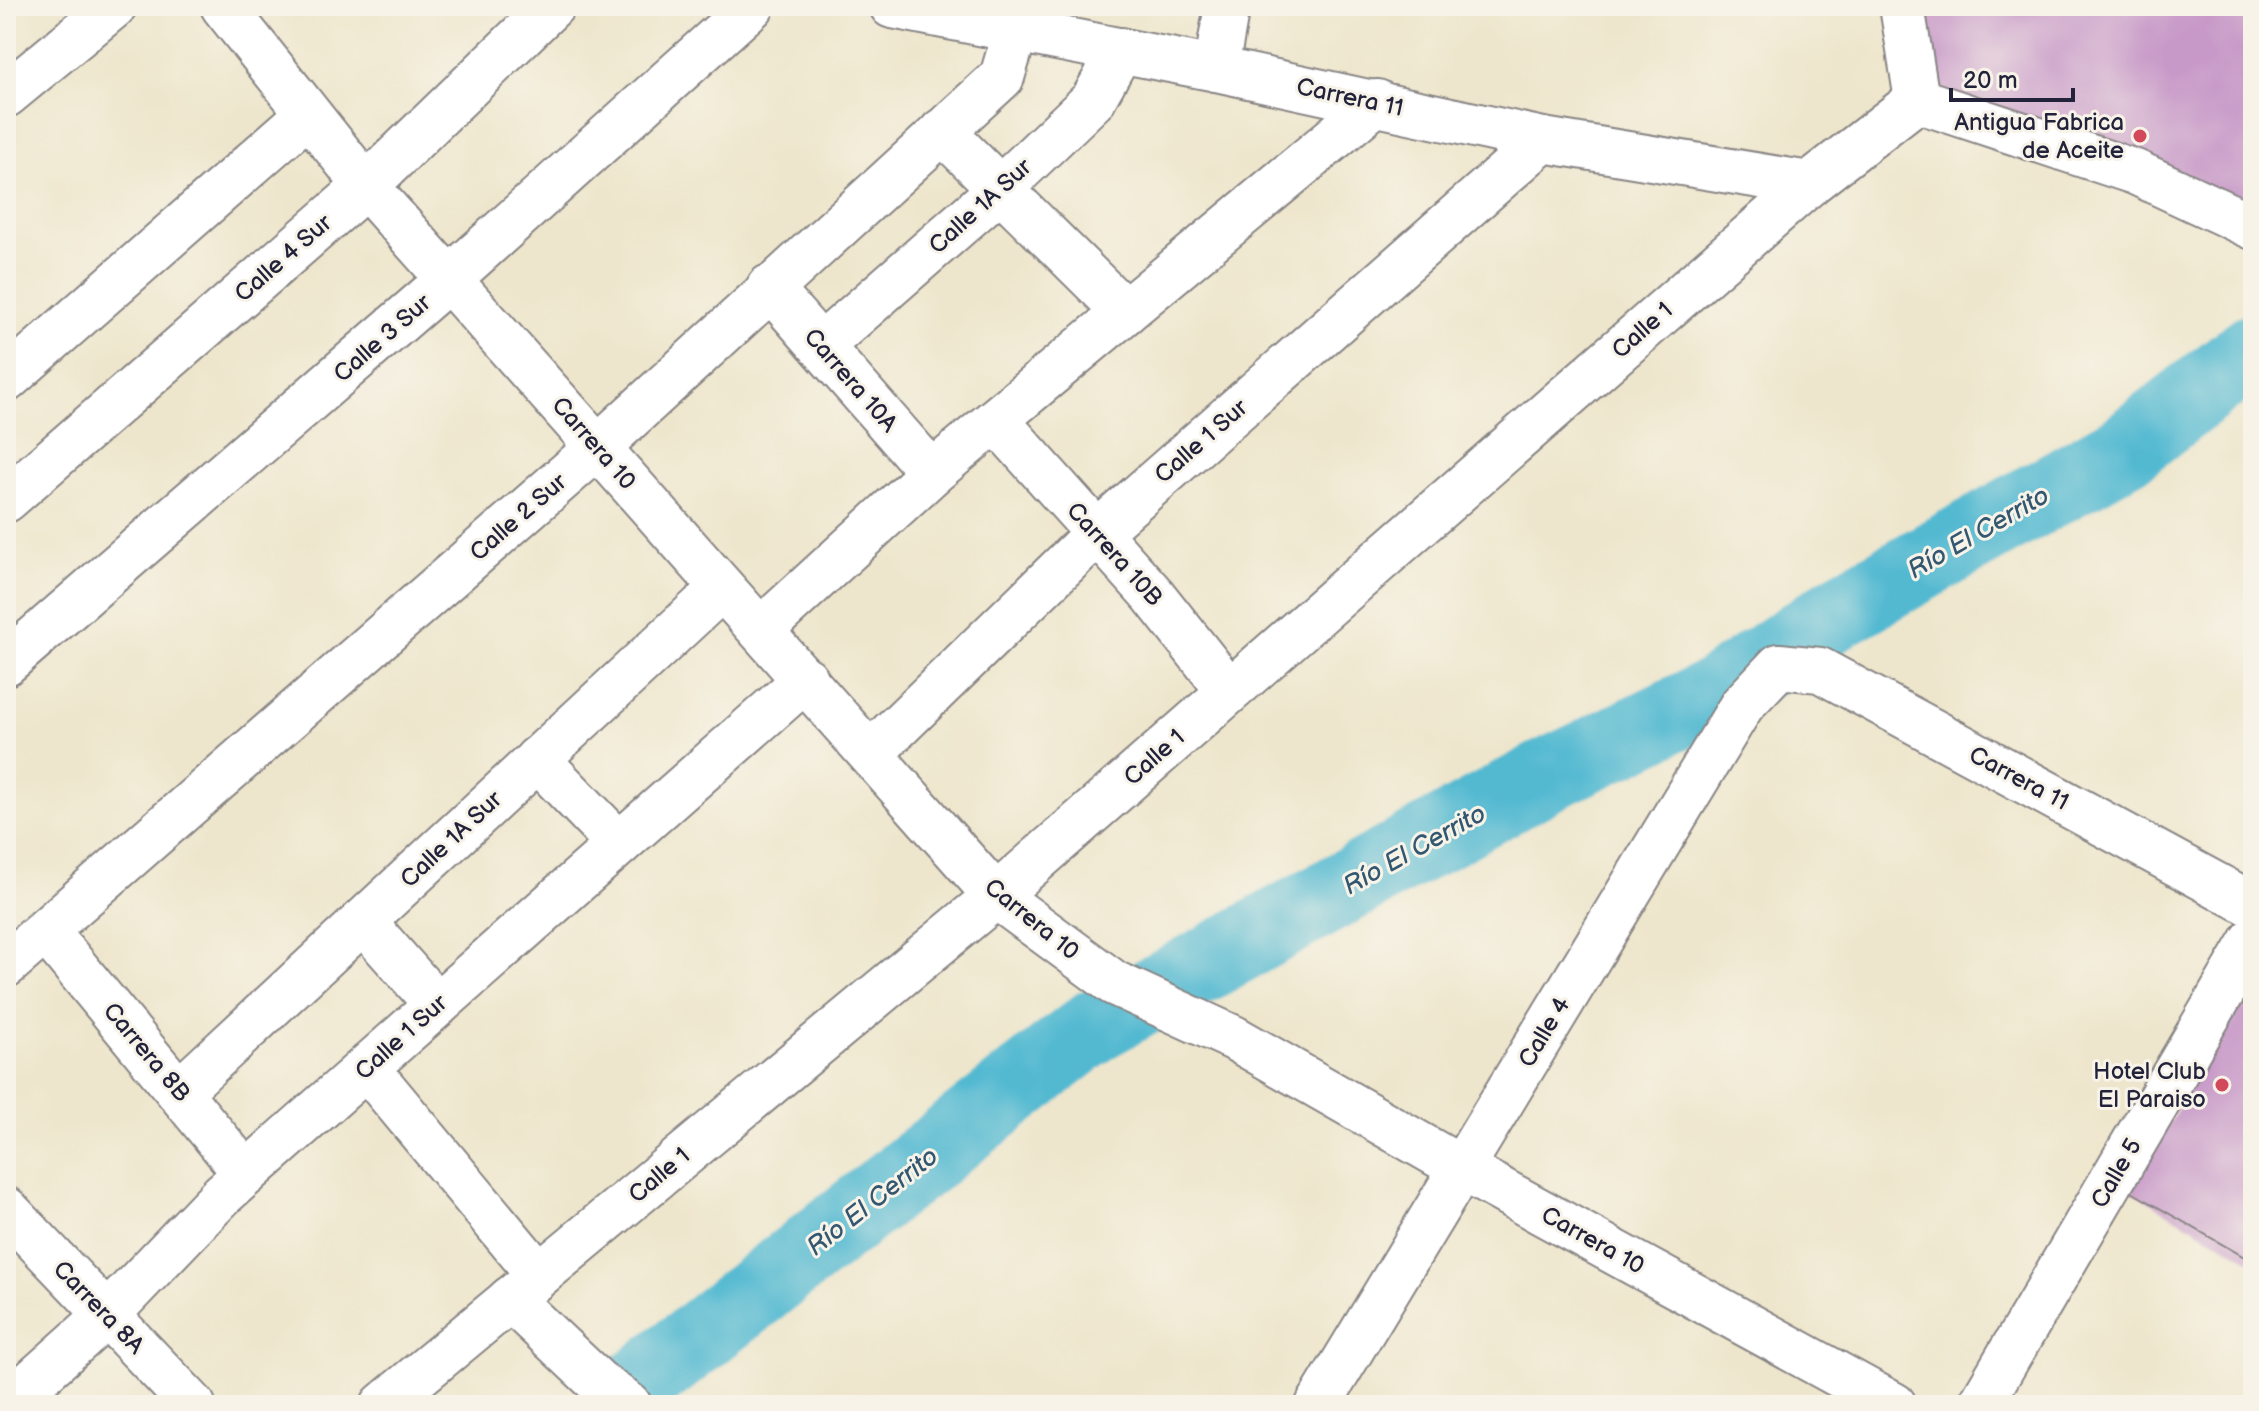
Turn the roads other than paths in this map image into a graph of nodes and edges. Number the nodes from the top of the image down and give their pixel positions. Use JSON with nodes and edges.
{"nodes":[{"id":1,"x":114,"y":6,"type":"edge"},
{"id":2,"x":223,"y":6,"type":"edge"},
{"id":3,"x":552,"y":6,"type":"edge"},
{"id":4,"x":752,"y":6,"type":"edge"},
{"id":5,"x":892,"y":6,"type":"edge"},
{"id":6,"x":1227,"y":6,"type":"edge"},
{"id":7,"x":1902,"y":6,"type":"edge"},
{"id":8,"x":1015,"y":18,"type":"edge"},
{"id":9,"x":1121,"y":50,"type":"junction"},
{"id":10,"x":1216,"y":69,"type":"junction"},
{"id":11,"x":6,"y":95,"type":"edge"},
{"id":12,"x":1917,"y":100,"type":"junction"},
{"id":13,"x":1377,"y":102,"type":"junction"},
{"id":14,"x":307,"y":115,"type":"junction"},
{"id":15,"x":942,"y":131,"type":"junction"},
{"id":16,"x":1543,"y":140,"type":"junction"},
{"id":17,"x":1809,"y":184,"type":"junction"},
{"id":18,"x":366,"y":186,"type":"junction"},
{"id":19,"x":1000,"y":189,"type":"junction"},
{"id":20,"x":2249,"y":225,"type":"edge"},
{"id":21,"x":449,"y":279,"type":"junction"},
{"id":22,"x":769,"y":287,"type":"junction"},
{"id":23,"x":1125,"y":312,"type":"junction"},
{"id":24,"x":821,"y":346,"type":"junction"},
{"id":25,"x":6,"y":380,"type":"edge"},
{"id":26,"x":996,"y":420,"type":"junction"},
{"id":27,"x":598,"y":447,"type":"junction"},
{"id":28,"x":932,"y":473,"type":"junction"},
{"id":29,"x":6,"y":500,"type":"edge"},
{"id":30,"x":1097,"y":533,"type":"junction"},
{"id":31,"x":722,"y":588,"type":"junction"},
{"id":32,"x":761,"y":630,"type":"junction"},
{"id":33,"x":6,"y":663,"type":"edge"},
{"id":34,"x":1779,"y":666,"type":"joint"},
{"id":35,"x":806,"y":679,"type":"junction"},
{"id":36,"x":1229,"y":691,"type":"junction"},
{"id":37,"x":871,"y":753,"type":"junction"},
{"id":38,"x":537,"y":759,"type":"junction"},
{"id":39,"x":619,"y":844,"type":"junction"},
{"id":40,"x":996,"y":896,"type":"junction"},
{"id":41,"x":2253,"y":905,"type":"edge"},
{"id":42,"x":363,"y":921,"type":"junction"},
{"id":43,"x":46,"y":931,"type":"junction"},
{"id":44,"x":2253,"y":940,"type":"edge"},
{"id":45,"x":6,"y":965,"type":"edge"},
{"id":46,"x":437,"y":1005,"type":"junction"},
{"id":47,"x":367,"y":1068,"type":"junction"},
{"id":48,"x":180,"y":1091,"type":"junction"},
{"id":49,"x":1461,"y":1168,"type":"junction"},
{"id":50,"x":234,"y":1185,"type":"junction"},
{"id":51,"x":6,"y":1209,"type":"edge"},
{"id":52,"x":525,"y":1287,"type":"junction"},
{"id":53,"x":107,"y":1315,"type":"junction"},
{"id":54,"x":613,"y":1393,"type":"edge"},
{"id":55,"x":6,"y":1405,"type":"edge"},
{"id":56,"x":193,"y":1405,"type":"edge"},
{"id":57,"x":383,"y":1405,"type":"edge"},
{"id":58,"x":1318,"y":1405,"type":"edge"},
{"id":59,"x":1894,"y":1405,"type":"edge"},
{"id":60,"x":1980,"y":1405,"type":"edge"}],
"edges":[{"from":1,"to":11,"type":"street"},
{"from":2,"to":14,"type":"street","name":"Carrera 10"},
{"from":3,"to":18,"type":"street","name":"Calle 4 Sur"},
{"from":4,"to":21,"type":"street","name":"Calle 3 Sur"},
{"from":5,"to":8,"type":"street","name":"Carrera 11"},
{"from":6,"to":10,"type":"street"},
{"from":7,"to":12,"type":"street"},
{"from":8,"to":9,"type":"street","name":"Carrera 11"},
{"from":8,"to":15,"type":"street","name":"Calle 2 Sur"},
{"from":9,"to":10,"type":"street","name":"Carrera 11"},
{"from":9,"to":19,"type":"street","name":"Calle 1A Sur"},
{"from":10,"to":13,"type":"street","name":"Carrera 11"},
{"from":12,"to":17,"type":"street","name":"Calle 1"},
{"from":12,"to":20,"type":"street"},
{"from":13,"to":16,"type":"street","name":"Carrera 11"},
{"from":13,"to":23,"type":"street"},
{"from":14,"to":18,"type":"street","name":"Carrera 10"},
{"from":14,"to":25,"type":"street"},
{"from":15,"to":19,"type":"street"},
{"from":15,"to":22,"type":"street","name":"Calle 2 Sur"},
{"from":16,"to":17,"type":"street","name":"Carrera 11"},
{"from":16,"to":30,"type":"street","name":"Calle 1 Sur"},
{"from":17,"to":36,"type":"street","name":"Calle 1"},
{"from":18,"to":21,"type":"street","name":"Carrera 10"},
{"from":18,"to":29,"type":"street","name":"Calle 4 Sur"},
{"from":19,"to":23,"type":"street"},
{"from":19,"to":24,"type":"street","name":"Calle 1A Sur"},
{"from":21,"to":27,"type":"street","name":"Carrera 10"},
{"from":21,"to":33,"type":"street","name":"Calle 3 Sur"},
{"from":22,"to":24,"type":"street","name":"Carrera 10A"},
{"from":22,"to":27,"type":"street","name":"Calle 2 Sur"},
{"from":23,"to":26,"type":"street"},
{"from":24,"to":28,"type":"street","name":"Carrera 10A"},
{"from":26,"to":28,"type":"street"},
{"from":26,"to":30,"type":"street","name":"Carrera 10B"},
{"from":27,"to":31,"type":"street","name":"Carrera 10"},
{"from":27,"to":43,"type":"street","name":"Calle 2 Sur"},
{"from":28,"to":32,"type":"street"},
{"from":30,"to":36,"type":"street","name":"Carrera 10B"},
{"from":30,"to":37,"type":"street","name":"Calle 1 Sur"},
{"from":31,"to":32,"type":"street","name":"Carrera 10"},
{"from":31,"to":38,"type":"street","name":"Calle 1A Sur"},
{"from":32,"to":35,"type":"street","name":"Carrera 10"},
{"from":34,"to":41,"type":"street","name":"Carrera 11"},
{"from":34,"to":49,"type":"street","name":"Calle 4"},
{"from":35,"to":37,"type":"street","name":"Carrera 10"},
{"from":35,"to":39,"type":"street","name":"Calle 1 Sur"},
{"from":36,"to":40,"type":"street","name":"Calle 1"},
{"from":37,"to":40,"type":"street","name":"Carrera 10"},
{"from":38,"to":39,"type":"street"},
{"from":38,"to":42,"type":"street","name":"Calle 1A Sur"},
{"from":39,"to":46,"type":"street","name":"Calle 1 Sur"},
{"from":40,"to":49,"type":"street","name":"Carrera 10"},
{"from":40,"to":52,"type":"street","name":"Calle 1"},
{"from":42,"to":46,"type":"street"},
{"from":42,"to":48,"type":"street","name":"Calle 1A Sur"},
{"from":43,"to":45,"type":"street","name":"Calle 2 Sur"},
{"from":43,"to":48,"type":"street","name":"Carrera 8B"},
{"from":44,"to":60,"type":"street","name":"Calle 5"},
{"from":46,"to":47,"type":"street","name":"Calle 1 Sur"},
{"from":47,"to":50,"type":"street","name":"Calle 1 Sur"},
{"from":47,"to":52,"type":"street"},
{"from":48,"to":50,"type":"street","name":"Carrera 8B"},
{"from":49,"to":58,"type":"street","name":"Calle 4"},
{"from":49,"to":59,"type":"street","name":"Carrera 10"},
{"from":50,"to":53,"type":"street","name":"Calle 1 Sur"},
{"from":51,"to":53,"type":"street","name":"Carrera 8A"},
{"from":52,"to":54,"type":"street"},
{"from":52,"to":57,"type":"street","name":"Calle 1"},
{"from":53,"to":55,"type":"street","name":"Calle 1 Sur"},
{"from":53,"to":56,"type":"street","name":"Carrera 8A"}]}
